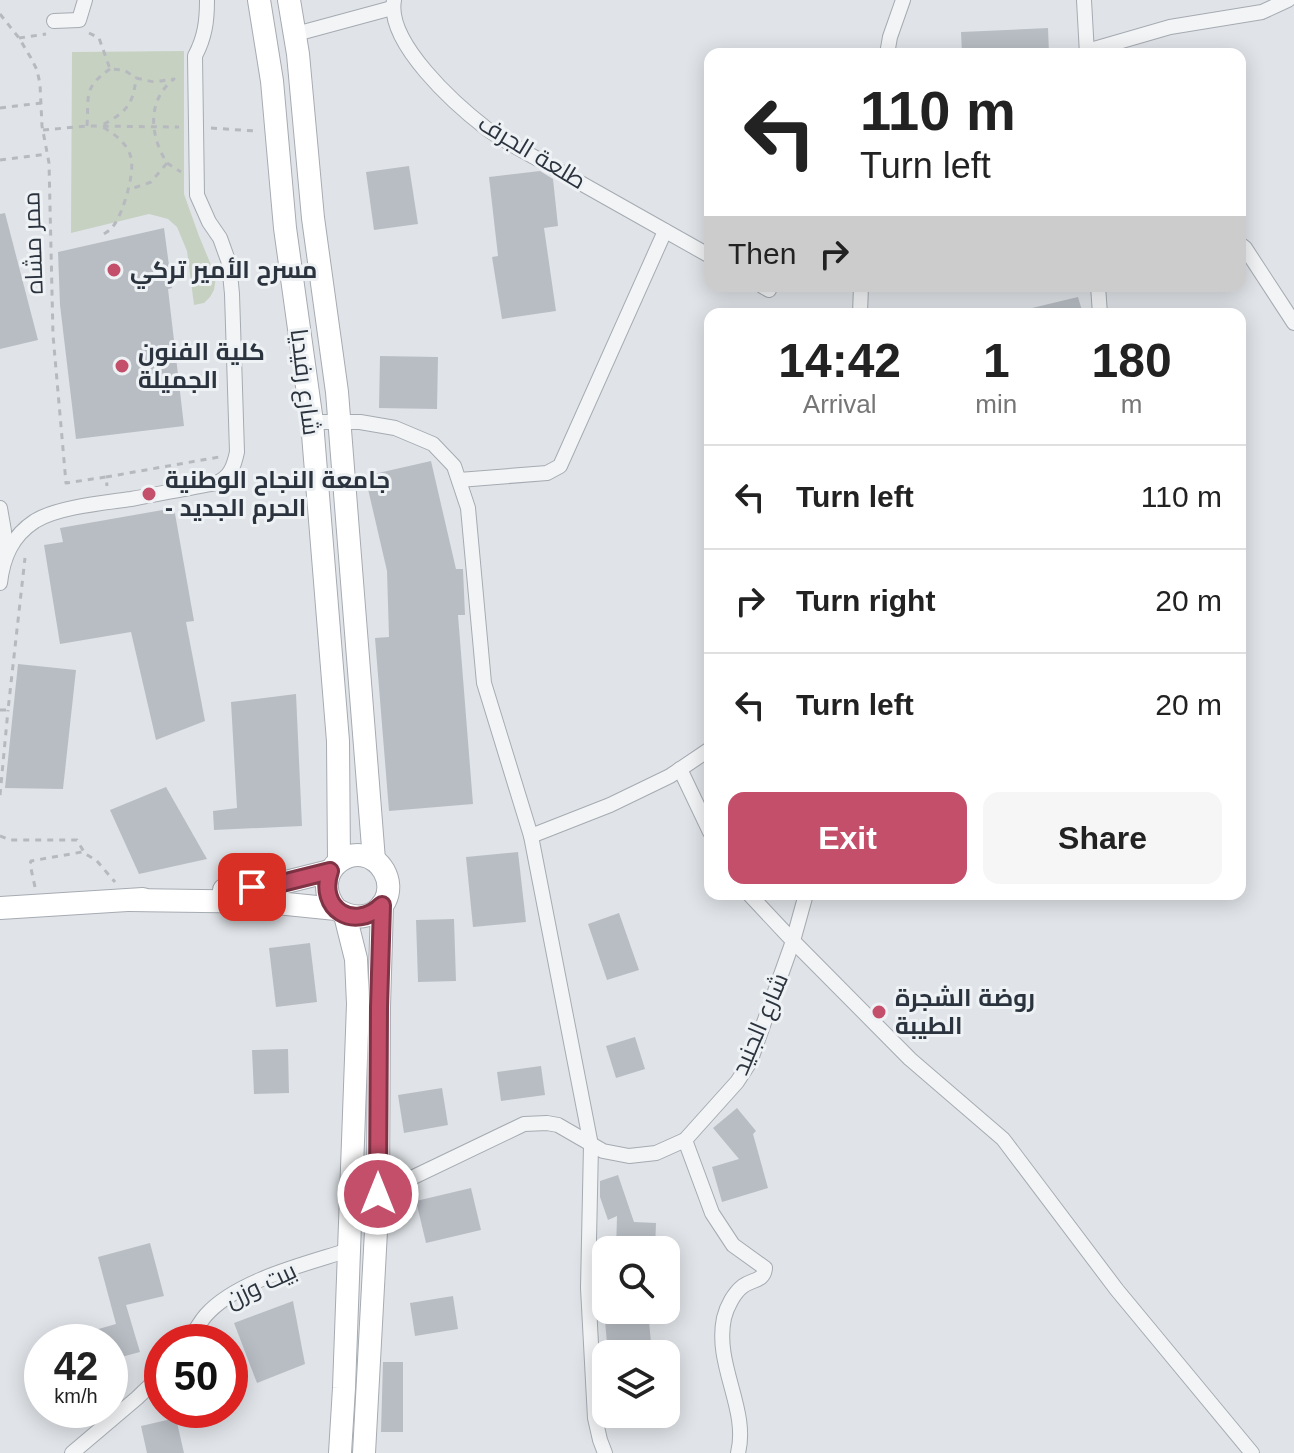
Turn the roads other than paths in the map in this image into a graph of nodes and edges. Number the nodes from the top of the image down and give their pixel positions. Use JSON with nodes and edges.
{"nodes":[{"id":1,"x":85,"y":0,"type":"edge"},
{"id":2,"x":207,"y":0,"type":"edge"},
{"id":3,"x":259,"y":0,"type":"edge"},
{"id":4,"x":289,"y":0,"type":"edge"},
{"id":5,"x":903,"y":0,"type":"edge"},
{"id":6,"x":1084,"y":0,"type":"edge"},
{"id":7,"x":1288,"y":0,"type":"edge"},
{"id":8,"x":393,"y":4,"type":"edge"},
{"id":9,"x":53,"y":26,"type":"road end"},
{"id":10,"x":296,"y":34,"type":"junction"},
{"id":11,"x":888,"y":48,"type":"edge"},
{"id":12,"x":1087,"y":48,"type":"edge"},
{"id":13,"x":1103,"y":48,"type":"edge"},
{"id":14,"x":665,"y":231,"type":"junction"},
{"id":15,"x":1246,"y":250,"type":"edge"},
{"id":16,"x":704,"y":253,"type":"edge"},
{"id":17,"x":1294,"y":323,"type":"edge"},
{"id":18,"x":339,"y":421,"type":"junction"},
{"id":19,"x":312,"y":422,"type":"junction"},
{"id":20,"x":459,"y":480,"type":"junction"},
{"id":21,"x":0,"y":508,"type":"edge"},
{"id":22,"x":5,"y":557,"type":"junction"},
{"id":23,"x":0,"y":583,"type":"edge"},
{"id":24,"x":704,"y":753,"type":"edge"},
{"id":25,"x":680,"y":769,"type":"junction"},
{"id":26,"x":704,"y":819,"type":"edge"},
{"id":27,"x":531,"y":836,"type":"junction"},
{"id":28,"x":374,"y":860,"type":"junction"},
{"id":29,"x":334,"y":866,"type":"junction"},
{"id":30,"x":129,"y":900,"type":"junction"},
{"id":31,"x":755,"y":900,"type":"edge"},
{"id":32,"x":804,"y":900,"type":"edge"},
{"id":33,"x":382,"y":905,"type":"junction"},
{"id":34,"x":0,"y":908,"type":"edge"},
{"id":35,"x":340,"y":912,"type":"junction"},
{"id":36,"x":793,"y":941,"type":"junction"},
{"id":37,"x":685,"y":1140,"type":"junction"},
{"id":38,"x":591,"y":1145,"type":"junction"},
{"id":39,"x":378,"y":1194,"type":"junction"},
{"id":40,"x":349,"y":1250,"type":"junction"},
{"id":41,"x":200,"y":1324,"type":"edge"},
{"id":42,"x":144,"y":1391,"type":"edge"},
{"id":43,"x":72,"y":1453,"type":"edge"},
{"id":44,"x":340,"y":1453,"type":"edge"},
{"id":45,"x":364,"y":1453,"type":"edge"},
{"id":46,"x":605,"y":1453,"type":"edge"},
{"id":47,"x":738,"y":1453,"type":"edge"},
{"id":48,"x":1252,"y":1453,"type":"edge"}],
"edges":[{"from":1,"to":9,"type":"street"},
{"from":2,"to":22,"type":"street"},
{"from":3,"to":19,"type":"main road","name":"شارع رفيديا"},
{"from":4,"to":10,"type":"main road","name":"شارع رفيديا"},
{"from":5,"to":11,"type":"street"},
{"from":6,"to":12,"type":"street"},
{"from":7,"to":13,"type":"street"},
{"from":8,"to":10,"type":"street"},
{"from":8,"to":14,"type":"street","name":"طلعة الجرف"},
{"from":10,"to":18,"type":"main road","name":"شارع رفيديا"},
{"from":14,"to":16,"type":"street","name":"طلعة الجرف"},
{"from":14,"to":20,"type":"street"},
{"from":15,"to":17,"type":"street"},
{"from":18,"to":19,"type":"street"},
{"from":18,"to":20,"type":"street"},
{"from":18,"to":28,"type":"main road","name":"شارع رفيديا"},
{"from":19,"to":29,"type":"main road","name":"شارع رفيديا"},
{"from":20,"to":27,"type":"street"},
{"from":21,"to":22,"type":"street"},
{"from":22,"to":23,"type":"street"},
{"from":24,"to":25,"type":"street"},
{"from":25,"to":26,"type":"street"},
{"from":25,"to":27,"type":"street"},
{"from":27,"to":38,"type":"street"},
{"from":28,"to":29,"type":"main road"},
{"from":28,"to":33,"type":"main road"},
{"from":29,"to":30,"type":"main road"},
{"from":29,"to":35,"type":"main road"},
{"from":30,"to":34,"type":"main road"},
{"from":30,"to":35,"type":"main road"},
{"from":31,"to":36,"type":"street"},
{"from":32,"to":36,"type":"street","name":"شارع الجنيد"},
{"from":33,"to":35,"type":"main road"},
{"from":33,"to":39,"type":"main road"},
{"from":35,"to":40,"type":"main road"},
{"from":36,"to":37,"type":"street","name":"شارع الجنيد"},
{"from":36,"to":48,"type":"street"},
{"from":37,"to":38,"type":"street","name":"شارع الجنيد"},
{"from":37,"to":47,"type":"street"},
{"from":38,"to":39,"type":"street","name":"شارع الجنيد"},
{"from":38,"to":46,"type":"street"},
{"from":39,"to":45,"type":"main road"},
{"from":40,"to":41,"type":"street","name":"بيت وزن"},
{"from":40,"to":44,"type":"main road"},
{"from":42,"to":43,"type":"street"}]}
